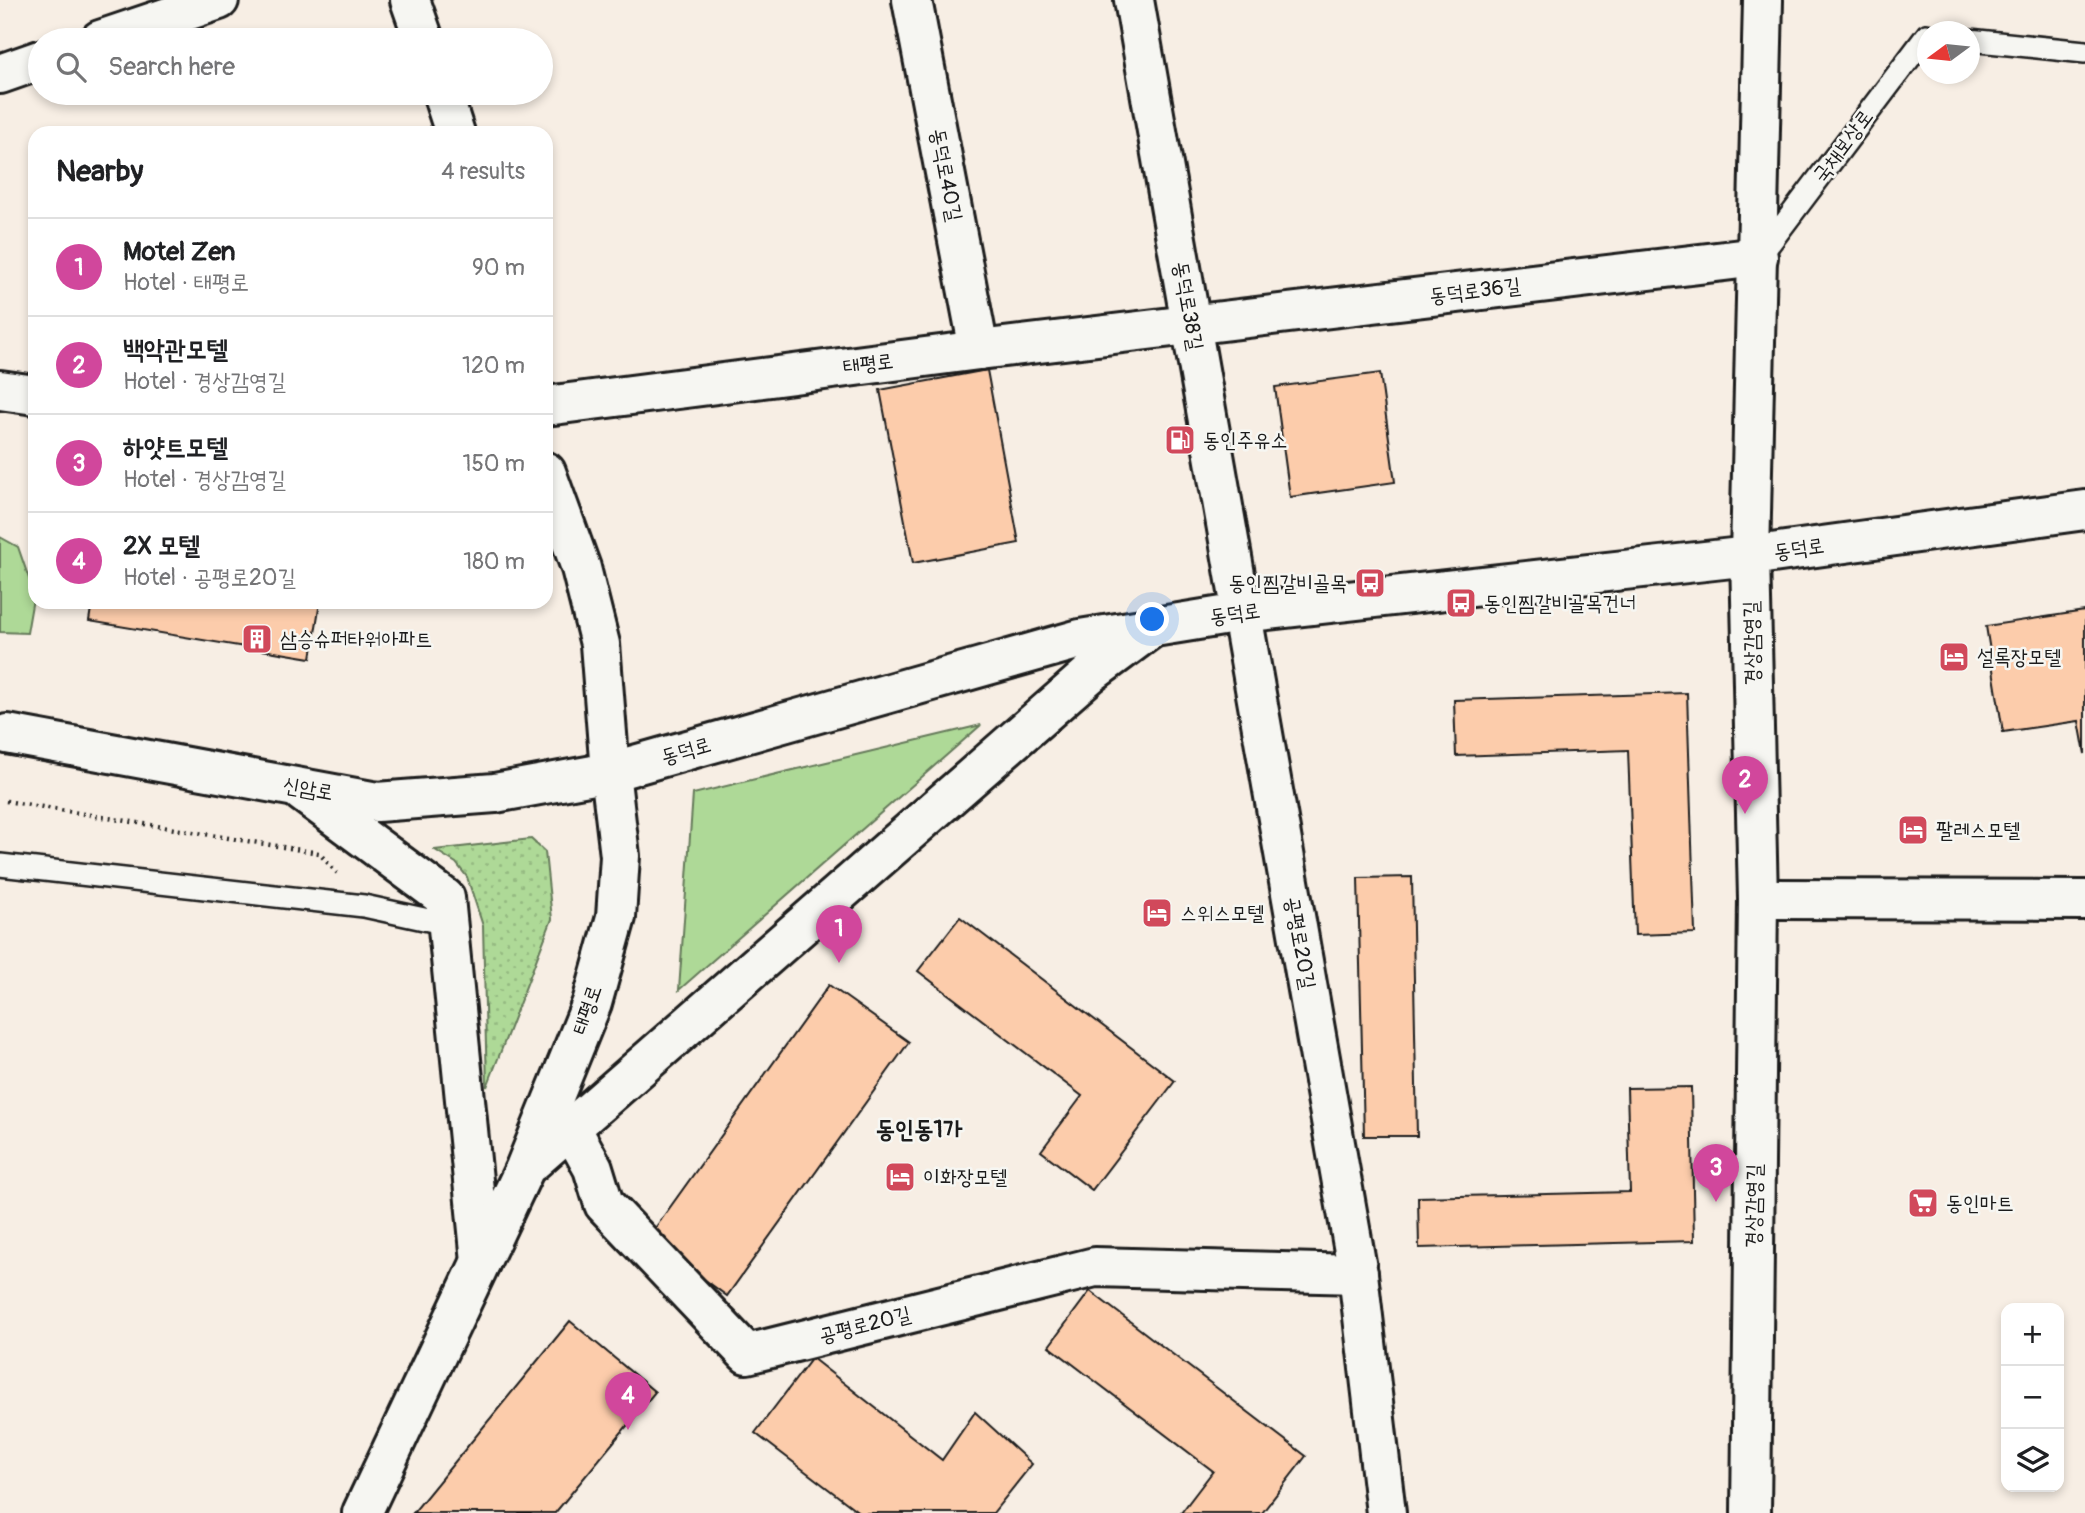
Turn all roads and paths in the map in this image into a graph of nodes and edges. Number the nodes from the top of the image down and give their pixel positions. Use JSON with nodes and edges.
{"nodes":[{"id":1,"x":219,"y":0,"type":"edge"},
{"id":2,"x":410,"y":0,"type":"edge"},
{"id":3,"x":912,"y":0,"type":"edge"},
{"id":4,"x":1134,"y":0,"type":"edge"},
{"id":5,"x":1763,"y":0,"type":"edge"},
{"id":6,"x":136,"y":28,"type":"edge"},
{"id":7,"x":420,"y":28,"type":"edge"},
{"id":8,"x":1980,"y":41,"type":"edge"},
{"id":9,"x":1917,"y":48,"type":"edge"},
{"id":10,"x":2085,"y":51,"type":"edge"},
{"id":11,"x":28,"y":64,"type":"edge"},
{"id":12,"x":0,"y":74,"type":"edge"},
{"id":13,"x":446,"y":105,"type":"edge"},
{"id":14,"x":453,"y":126,"type":"edge"},
{"id":15,"x":1758,"y":257,"type":"junction"},
{"id":16,"x":1191,"y":324,"type":"junction"},
{"id":17,"x":979,"y":350,"type":"junction"},
{"id":18,"x":0,"y":390,"type":"edge"},
{"id":19,"x":28,"y":394,"type":"edge"},
{"id":20,"x":553,"y":405,"type":"edge"},
{"id":21,"x":553,"y":491,"type":"edge"},
{"id":22,"x":2085,"y":510,"type":"edge"},
{"id":23,"x":1750,"y":556,"type":"junction"},
{"id":24,"x":1241,"y":613,"type":"junction"},
{"id":25,"x":1153,"y":626,"type":"junction"},
{"id":26,"x":8,"y":734,"type":"dead end"},
{"id":27,"x":610,"y":772,"type":"junction"},
{"id":28,"x":295,"y":787,"type":"junction"},
{"id":29,"x":6,"y":800,"type":"dead end"},
{"id":30,"x":0,"y":865,"type":"edge"},
{"id":31,"x":1758,"y":899,"type":"junction"},
{"id":32,"x":2085,"y":900,"type":"edge"},
{"id":33,"x":364,"y":906,"type":"junction"},
{"id":34,"x":447,"y":924,"type":"junction"},
{"id":35,"x":571,"y":1128,"type":"junction"},
{"id":36,"x":525,"y":1168,"type":"junction"},
{"id":37,"x":481,"y":1261,"type":"junction"},
{"id":38,"x":1358,"y":1274,"type":"junction"},
{"id":39,"x":362,"y":1513,"type":"edge"},
{"id":40,"x":1386,"y":1513,"type":"edge"},
{"id":41,"x":1751,"y":1513,"type":"edge"}],
"edges":[{"from":1,"to":6,"type":"street"},
{"from":2,"to":7,"type":"street"},
{"from":3,"to":17,"type":"street","name":"동덕로40길"},
{"from":4,"to":16,"type":"street","name":"동덕로38길"},
{"from":5,"to":15,"type":"street"},
{"from":8,"to":10,"type":"lane"},
{"from":9,"to":15,"type":"lane","name":"국채보상로"},
{"from":11,"to":12,"type":"street"},
{"from":13,"to":14,"type":"street"},
{"from":15,"to":16,"type":"street","name":"동덕로36길"},
{"from":15,"to":23,"type":"street"},
{"from":16,"to":17,"type":"street","name":"태평로"},
{"from":16,"to":24,"type":"street","name":"동덕로38길"},
{"from":17,"to":20,"type":"street","name":"태평로"},
{"from":18,"to":19,"type":"street"},
{"from":21,"to":27,"type":"street","name":"태평로"},
{"from":22,"to":23,"type":"street","name":"동덕로"},
{"from":23,"to":24,"type":"street","name":"동덕로"},
{"from":23,"to":31,"type":"street","name":"경상감영길"},
{"from":24,"to":25,"type":"street","name":"동덕로"},
{"from":24,"to":38,"type":"street","name":"공평로20길"},
{"from":25,"to":27,"type":"street","name":"동덕로"},
{"from":25,"to":35,"type":"street"},
{"from":26,"to":28,"type":"street","name":"신암로"},
{"from":27,"to":28,"type":"street","name":"신암로"},
{"from":27,"to":36,"type":"street","name":"태평로"},
{"from":28,"to":34,"type":"street"},
{"from":29,"to":33,"type":"path"},
{"from":30,"to":33,"type":"lane"},
{"from":31,"to":32,"type":"street"},
{"from":31,"to":41,"type":"street","name":"경상감영길"},
{"from":33,"to":34,"type":"lane"},
{"from":34,"to":37,"type":"street"},
{"from":35,"to":36,"type":"street"},
{"from":35,"to":38,"type":"street","name":"공평로20길"},
{"from":36,"to":37,"type":"street","name":"태평로"},
{"from":37,"to":39,"type":"street","name":"태평로"},
{"from":38,"to":40,"type":"street","name":"공평로20길"}]}
